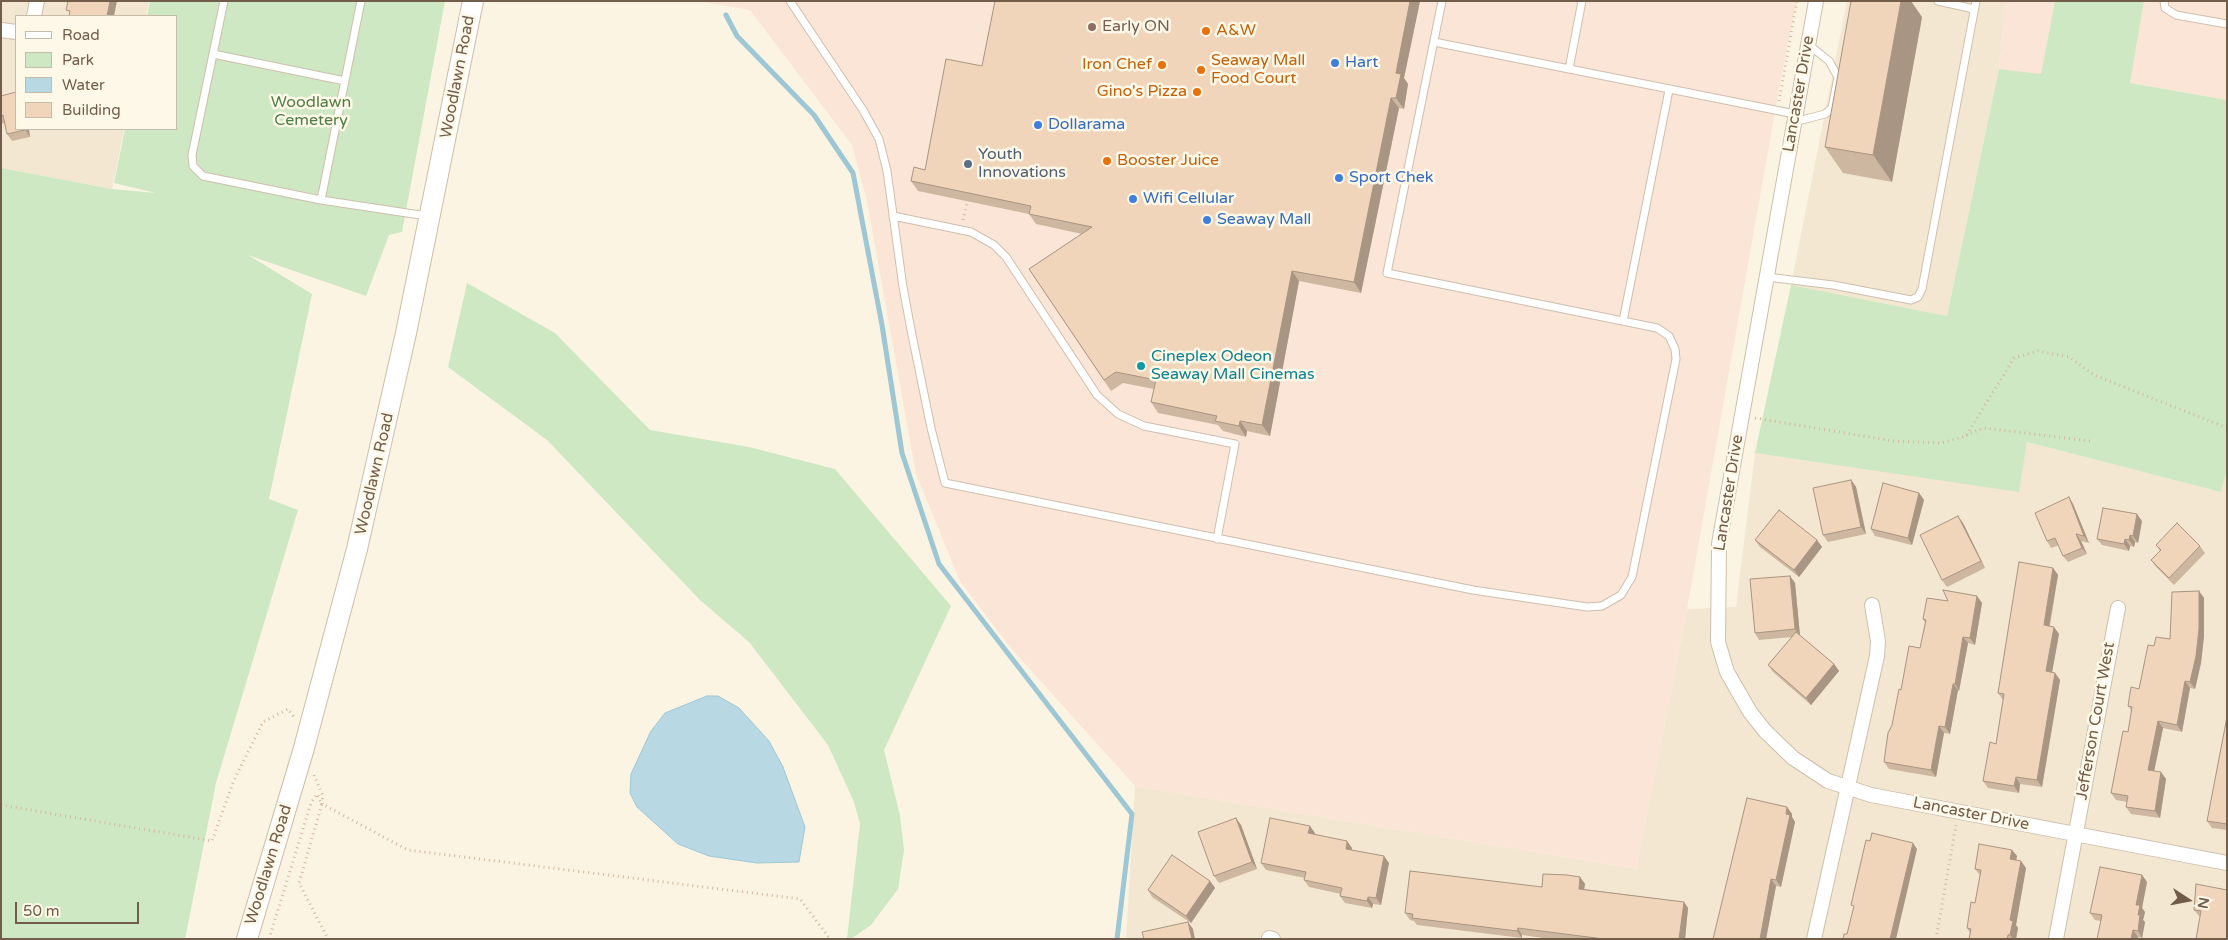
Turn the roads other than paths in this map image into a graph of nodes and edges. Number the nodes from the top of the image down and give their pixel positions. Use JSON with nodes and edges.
{"nodes":[{"id":1,"x":37,"y":1,"type":"edge"},
{"id":2,"x":224,"y":1,"type":"edge"},
{"id":3,"x":361,"y":1,"type":"edge"},
{"id":4,"x":474,"y":1,"type":"edge"},
{"id":5,"x":790,"y":1,"type":"edge"},
{"id":6,"x":1442,"y":1,"type":"edge"},
{"id":7,"x":1582,"y":1,"type":"edge"},
{"id":8,"x":1816,"y":1,"type":"edge"},
{"id":9,"x":1938,"y":1,"type":"edge"},
{"id":10,"x":2164,"y":1,"type":"edge"},
{"id":11,"x":1975,"y":5,"type":"edge"},
{"id":12,"x":34,"y":15,"type":"edge"},
{"id":13,"x":2227,"y":24,"type":"edge"},
{"id":14,"x":1,"y":30,"type":"edge"},
{"id":15,"x":15,"y":32,"type":"edge"},
{"id":16,"x":1434,"y":42,"type":"junction"},
{"id":17,"x":1808,"y":45,"type":"junction"},
{"id":18,"x":213,"y":54,"type":"junction"},
{"id":19,"x":1568,"y":69,"type":"junction"},
{"id":20,"x":345,"y":81,"type":"junction"},
{"id":21,"x":1669,"y":90,"type":"junction"},
{"id":22,"x":1794,"y":118,"type":"junction"},
{"id":23,"x":321,"y":200,"type":"junction"},
{"id":24,"x":893,"y":216,"type":"junction"},
{"id":25,"x":430,"y":217,"type":"junction"},
{"id":26,"x":1767,"y":277,"type":"junction"},
{"id":27,"x":1623,"y":321,"type":"junction"},
{"id":28,"x":1217,"y":539,"type":"junction"},
{"id":29,"x":1872,"y":605,"type":"dead end"},
{"id":30,"x":2118,"y":608,"type":"dead end"},
{"id":31,"x":1848,"y":788,"type":"junction"},
{"id":32,"x":2075,"y":834,"type":"junction"},
{"id":33,"x":2227,"y":862,"type":"edge"},
{"id":34,"x":247,"y":939,"type":"edge"},
{"id":35,"x":1814,"y":939,"type":"edge"},
{"id":36,"x":2056,"y":939,"type":"edge"}],
"edges":[{"from":1,"to":12,"type":"street"},
{"from":2,"to":18,"type":"lane"},
{"from":3,"to":20,"type":"lane"},
{"from":4,"to":25,"type":"main road","name":"Woodlawn Road"},
{"from":5,"to":24,"type":"lane"},
{"from":6,"to":16,"type":"lane"},
{"from":7,"to":19,"type":"lane"},
{"from":8,"to":17,"type":"street","name":"Lancaster Drive"},
{"from":9,"to":11,"type":"lane"},
{"from":10,"to":13,"type":"lane"},
{"from":11,"to":26,"type":"lane"},
{"from":14,"to":15,"type":"street"},
{"from":16,"to":19,"type":"lane"},
{"from":16,"to":27,"type":"lane"},
{"from":17,"to":22,"type":"street","name":"Lancaster Drive"},
{"from":17,"to":22,"type":"lane"},
{"from":18,"to":20,"type":"lane"},
{"from":18,"to":23,"type":"lane"},
{"from":19,"to":21,"type":"lane"},
{"from":20,"to":23,"type":"lane"},
{"from":21,"to":22,"type":"lane"},
{"from":21,"to":27,"type":"lane"},
{"from":22,"to":26,"type":"street","name":"Lancaster Drive"},
{"from":23,"to":25,"type":"lane"},
{"from":24,"to":28,"type":"lane"},
{"from":24,"to":28,"type":"lane"},
{"from":25,"to":34,"type":"main road","name":"Woodlawn Road"},
{"from":26,"to":31,"type":"street","name":"Lancaster Drive"},
{"from":27,"to":28,"type":"lane"},
{"from":29,"to":31,"type":"street"},
{"from":30,"to":32,"type":"street","name":"Jefferson Court West"},
{"from":31,"to":32,"type":"street","name":"Lancaster Drive"},
{"from":31,"to":35,"type":"street"},
{"from":32,"to":33,"type":"street","name":"Lancaster Drive"},
{"from":32,"to":36,"type":"street","name":"Jefferson Court West"}]}
